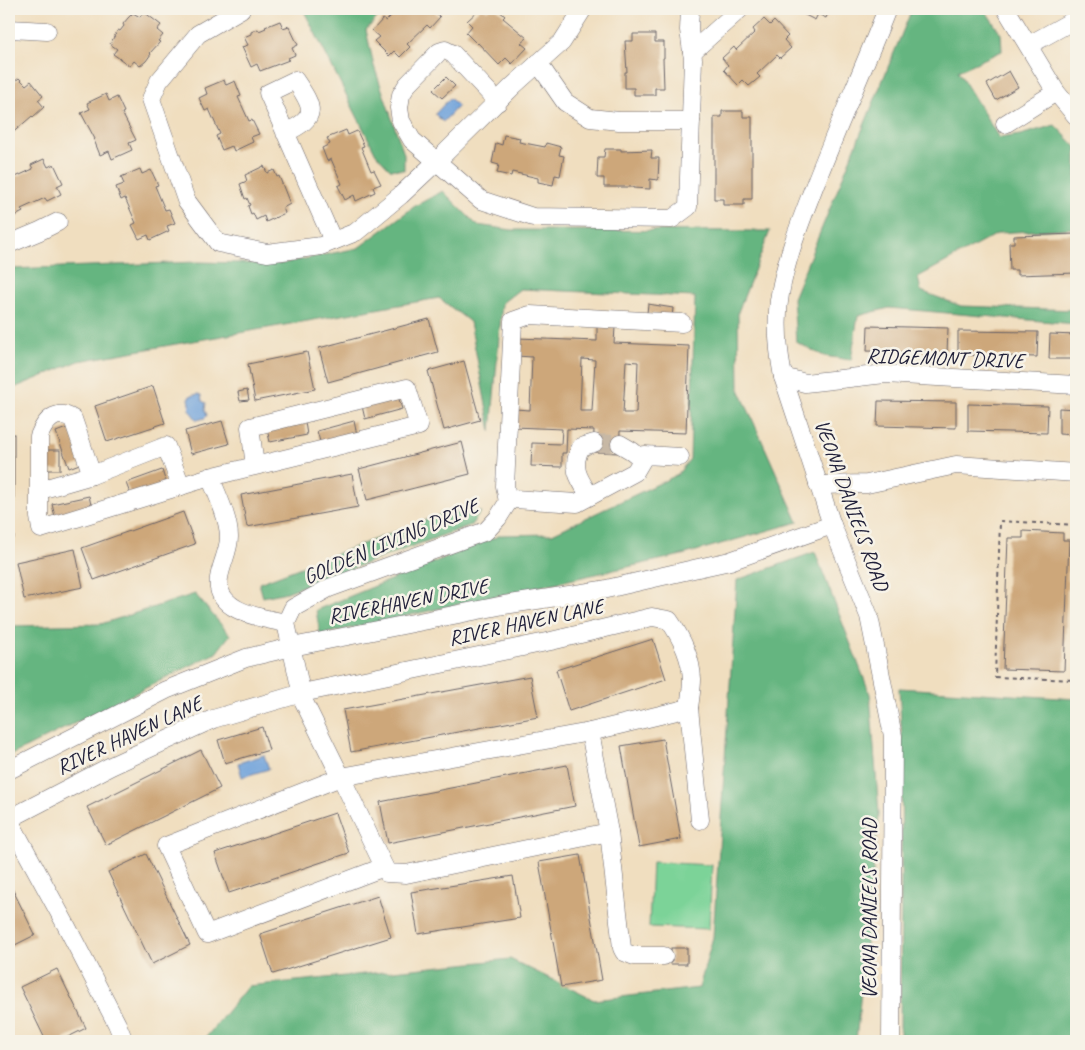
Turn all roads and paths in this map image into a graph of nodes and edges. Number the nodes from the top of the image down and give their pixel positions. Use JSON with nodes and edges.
{"nodes":[{"id":1,"x":241,"y":9,"type":"edge"},
{"id":2,"x":583,"y":9,"type":"edge"},
{"id":3,"x":690,"y":9,"type":"edge"},
{"id":4,"x":740,"y":9,"type":"edge"},
{"id":5,"x":887,"y":9,"type":"edge"},
{"id":6,"x":1006,"y":9,"type":"edge"},
{"id":7,"x":1074,"y":26,"type":"edge"},
{"id":8,"x":9,"y":29,"type":"edge"},
{"id":9,"x":47,"y":30,"type":"dead end"},
{"id":10,"x":1029,"y":45,"type":"junction"},
{"id":11,"x":692,"y":52,"type":"junction"},
{"id":12,"x":538,"y":64,"type":"junction"},
{"id":13,"x":1056,"y":92,"type":"junction"},
{"id":14,"x":498,"y":102,"type":"junction"},
{"id":15,"x":1076,"y":116,"type":"edge"},
{"id":16,"x":691,"y":121,"type":"junction"},
{"id":17,"x":1005,"y":124,"type":"dead end"},
{"id":18,"x":284,"y":133,"type":"dead end"},
{"id":19,"x":436,"y":162,"type":"junction"},
{"id":20,"x":58,"y":222,"type":"dead end"},
{"id":21,"x":333,"y":241,"type":"junction"},
{"id":22,"x":9,"y":244,"type":"edge"},
{"id":23,"x":682,"y":323,"type":"dead end"},
{"id":24,"x":783,"y":378,"type":"junction"},
{"id":25,"x":1076,"y":385,"type":"edge"},
{"id":26,"x":594,"y":443,"type":"tunnel mouth"},
{"id":27,"x":620,"y":444,"type":"tunnel mouth"},
{"id":28,"x":680,"y":457,"type":"dead end"},
{"id":29,"x":642,"y":459,"type":"junction"},
{"id":30,"x":255,"y":466,"type":"junction"},
{"id":31,"x":1076,"y":473,"type":"edge"},
{"id":32,"x":92,"y":475,"type":"junction"},
{"id":33,"x":210,"y":477,"type":"junction"},
{"id":34,"x":818,"y":485,"type":"junction"},
{"id":35,"x":182,"y":486,"type":"junction"},
{"id":36,"x":40,"y":490,"type":"junction"},
{"id":37,"x":590,"y":496,"type":"junction"},
{"id":38,"x":508,"y":502,"type":"junction"},
{"id":39,"x":832,"y":525,"type":"junction"},
{"id":40,"x":1076,"y":525,"type":"edge"},
{"id":41,"x":286,"y":623,"type":"junction"},
{"id":42,"x":292,"y":647,"type":"junction"},
{"id":43,"x":1076,"y":680,"type":"edge"},
{"id":44,"x":302,"y":693,"type":"junction"},
{"id":45,"x":689,"y":708,"type":"junction"},
{"id":46,"x":590,"y":732,"type":"junction"},
{"id":47,"x":9,"y":770,"type":"edge"},
{"id":48,"x":341,"y":777,"type":"junction"},
{"id":49,"x":9,"y":820,"type":"edge"},
{"id":50,"x":700,"y":820,"type":"dead end"},
{"id":51,"x":609,"y":832,"type":"junction"},
{"id":52,"x":384,"y":867,"type":"junction"},
{"id":53,"x":664,"y":956,"type":"dead end"},
{"id":54,"x":891,"y":1039,"type":"edge"},
{"id":55,"x":124,"y":1041,"type":"edge"}],
"edges":[{"from":1,"to":21,"type":"street"},
{"from":2,"to":12,"type":"street"},
{"from":3,"to":11,"type":"street"},
{"from":4,"to":11,"type":"street"},
{"from":5,"to":24,"type":"street","name":"VEONA DANIELS ROAD"},
{"from":6,"to":10,"type":"street"},
{"from":7,"to":10,"type":"street"},
{"from":8,"to":9,"type":"street"},
{"from":10,"to":13,"type":"street"},
{"from":11,"to":16,"type":"street"},
{"from":12,"to":14,"type":"street"},
{"from":12,"to":16,"type":"street"},
{"from":13,"to":15,"type":"street"},
{"from":13,"to":17,"type":"street"},
{"from":14,"to":19,"type":"street"},
{"from":14,"to":19,"type":"street"},
{"from":16,"to":19,"type":"street"},
{"from":18,"to":21,"type":"street"},
{"from":19,"to":21,"type":"street"},
{"from":20,"to":22,"type":"street"},
{"from":23,"to":38,"type":"street"},
{"from":24,"to":25,"type":"street","name":"RIDGEMONT DRIVE"},
{"from":24,"to":34,"type":"street","name":"VEONA DANIELS ROAD"},
{"from":26,"to":37,"type":"street"},
{"from":27,"to":29,"type":"street"},
{"from":28,"to":29,"type":"street"},
{"from":29,"to":37,"type":"street"},
{"from":30,"to":30,"type":"street"},
{"from":30,"to":33,"type":"street"},
{"from":31,"to":34,"type":"street"},
{"from":32,"to":35,"type":"street"},
{"from":32,"to":36,"type":"street"},
{"from":32,"to":36,"type":"street"},
{"from":33,"to":35,"type":"street"},
{"from":33,"to":41,"type":"street"},
{"from":34,"to":39,"type":"street","name":"VEONA DANIELS ROAD"},
{"from":35,"to":36,"type":"street"},
{"from":37,"to":38,"type":"street"},
{"from":38,"to":41,"type":"street","name":"GOLDEN LIVING DRIVE"},
{"from":39,"to":42,"type":"street","name":"RIVERHAVEN DRIVE"},
{"from":39,"to":54,"type":"street","name":"VEONA DANIELS ROAD"},
{"from":40,"to":43,"type":"path"},
{"from":41,"to":42,"type":"street"},
{"from":42,"to":44,"type":"street"},
{"from":42,"to":47,"type":"street","name":"RIVERHAVEN DRIVE"},
{"from":44,"to":45,"type":"street","name":"RIVER HAVEN LANE"},
{"from":44,"to":48,"type":"street"},
{"from":44,"to":49,"type":"street","name":"RIVER HAVEN LANE"},
{"from":45,"to":46,"type":"street"},
{"from":45,"to":50,"type":"street","name":"RIVER HAVEN LANE"},
{"from":46,"to":48,"type":"street"},
{"from":46,"to":51,"type":"street"},
{"from":48,"to":52,"type":"street"},
{"from":48,"to":52,"type":"street"},
{"from":49,"to":55,"type":"street","name":"RIVER HAVEN LANE"},
{"from":51,"to":52,"type":"street"},
{"from":51,"to":53,"type":"street"}]}
